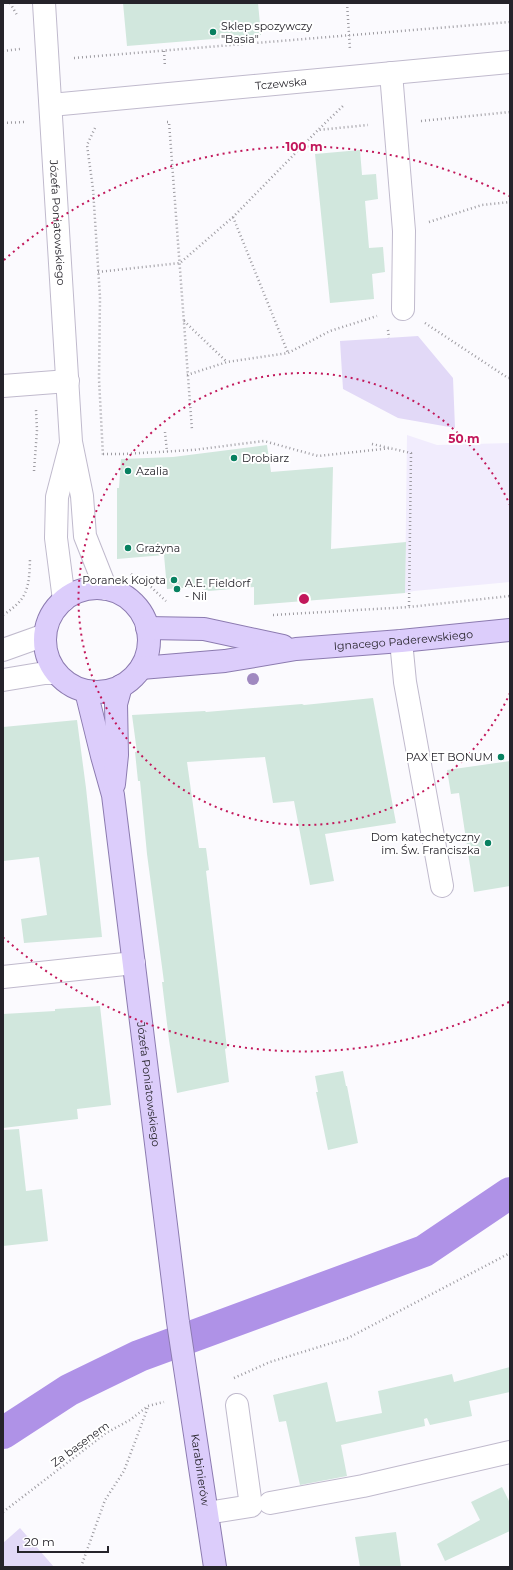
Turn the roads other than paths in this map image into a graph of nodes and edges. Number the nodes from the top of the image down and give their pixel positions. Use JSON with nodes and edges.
{"nodes":[{"id":1,"x":44,"y":3,"type":"edge"},
{"id":2,"x":510,"y":62,"type":"edge"},
{"id":3,"x":391,"y":73,"type":"junction"},
{"id":4,"x":51,"y":105,"type":"junction"},
{"id":5,"x":403,"y":309,"type":"dead end"},
{"id":6,"x":68,"y":381,"type":"junction"},
{"id":7,"x":3,"y":386,"type":"edge"},
{"id":8,"x":71,"y":442,"type":"junction"},
{"id":9,"x":106,"y":589,"type":"junction"},
{"id":10,"x":64,"y":600,"type":"junction"},
{"id":11,"x":147,"y":628,"type":"junction"},
{"id":12,"x":510,"y":630,"type":"edge"},
{"id":13,"x":45,"y":635,"type":"junction"},
{"id":14,"x":401,"y":641,"type":"junction"},
{"id":15,"x":296,"y":649,"type":"junction"},
{"id":16,"x":3,"y":650,"type":"edge"},
{"id":17,"x":141,"y":668,"type":"junction"},
{"id":18,"x":56,"y":673,"type":"junction"},
{"id":19,"x":3,"y":680,"type":"edge"},
{"id":20,"x":121,"y":686,"type":"junction"},
{"id":21,"x":86,"y":691,"type":"junction"},
{"id":22,"x":113,"y":795,"type":"junction"},
{"id":23,"x":442,"y":886,"type":"dead end"},
{"id":24,"x":134,"y":963,"type":"junction"},
{"id":25,"x":3,"y":977,"type":"edge"},
{"id":26,"x":186,"y":1373,"type":"joint"},
{"id":27,"x":237,"y":1405,"type":"dead end"},
{"id":28,"x":510,"y":1452,"type":"edge"},
{"id":29,"x":261,"y":1504,"type":"junction"},
{"id":30,"x":207,"y":1513,"type":"junction"},
{"id":31,"x":215,"y":1567,"type":"edge"}],
"edges":[{"from":1,"to":4,"type":"street","name":"Józefa Poniatowskiego"},
{"from":2,"to":3,"type":"street","name":"Tczewska"},
{"from":3,"to":4,"type":"street","name":"Tczewska"},
{"from":3,"to":5,"type":"street"},
{"from":4,"to":6,"type":"street","name":"Józefa Poniatowskiego"},
{"from":6,"to":7,"type":"street"},
{"from":6,"to":8,"type":"street","name":"Józefa Poniatowskiego"},
{"from":8,"to":9,"type":"street","name":"Józefa Poniatowskiego"},
{"from":8,"to":10,"type":"street","name":"Józefa Poniatowskiego"},
{"from":9,"to":10,"type":"main road"},
{"from":9,"to":11,"type":"main road"},
{"from":10,"to":13,"type":"main road"},
{"from":11,"to":15,"type":"main road","name":"Ignacego Paderewskiego"},
{"from":11,"to":17,"type":"main road"},
{"from":12,"to":14,"type":"main road","name":"Ignacego Paderewskiego"},
{"from":13,"to":16,"type":"street"},
{"from":13,"to":18,"type":"main road"},
{"from":14,"to":15,"type":"main road","name":"Ignacego Paderewskiego"},
{"from":14,"to":23,"type":"street"},
{"from":15,"to":17,"type":"main road","name":"Ignacego Paderewskiego"},
{"from":17,"to":20,"type":"main road"},
{"from":18,"to":19,"type":"street"},
{"from":18,"to":21,"type":"main road"},
{"from":20,"to":21,"type":"main road"},
{"from":20,"to":22,"type":"main road","name":"Józefa Poniatowskiego"},
{"from":21,"to":22,"type":"main road","name":"Józefa Poniatowskiego"},
{"from":22,"to":24,"type":"main road","name":"Józefa Poniatowskiego"},
{"from":24,"to":25,"type":"street"},
{"from":24,"to":26,"type":"main road","name":"Józefa Poniatowskiego"},
{"from":26,"to":30,"type":"main road","name":"Karabinierów"},
{"from":27,"to":29,"type":"street"},
{"from":28,"to":29,"type":"street"},
{"from":29,"to":30,"type":"street"},
{"from":30,"to":31,"type":"main road","name":"Karabinierów"}]}
